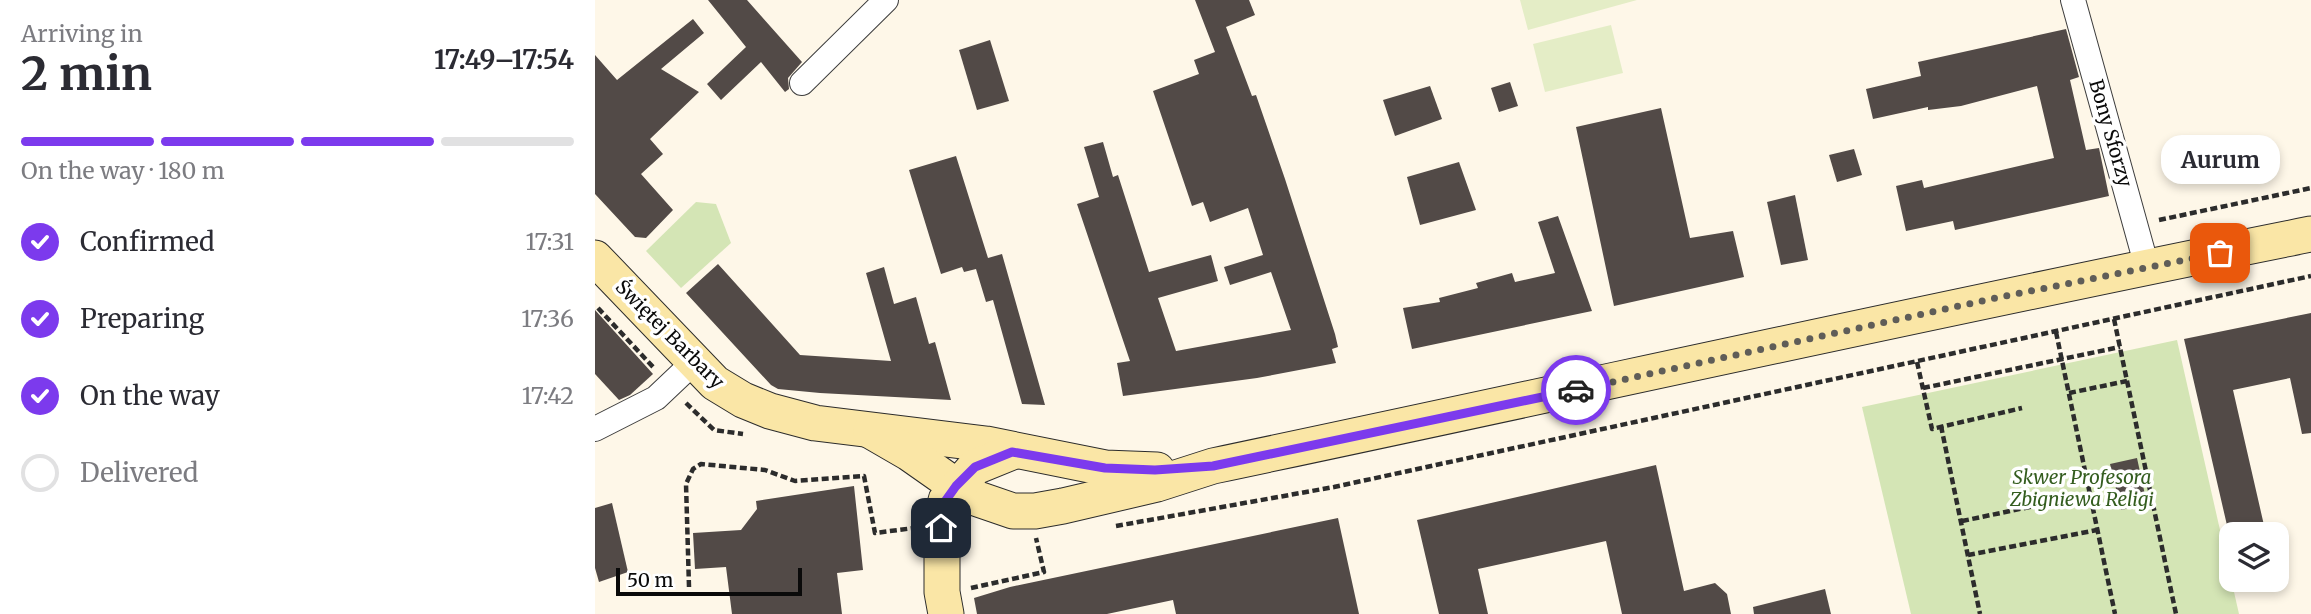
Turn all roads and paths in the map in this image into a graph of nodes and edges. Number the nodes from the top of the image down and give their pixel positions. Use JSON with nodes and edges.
{"nodes":[{"id":1,"x":886,"y":0,"type":"edge"},
{"id":2,"x":2073,"y":0,"type":"edge"},
{"id":3,"x":802,"y":83,"type":"dead end"},
{"id":4,"x":2311,"y":188,"type":"edge"},
{"id":5,"x":2138,"y":224,"type":"junction"},
{"id":6,"x":2311,"y":234,"type":"edge"},
{"id":7,"x":595,"y":258,"type":"edge"},
{"id":8,"x":2147,"y":267,"type":"junction"},
{"id":9,"x":2311,"y":276,"type":"edge"},
{"id":10,"x":2114,"y":319,"type":"junction"},
{"id":11,"x":2056,"y":332,"type":"junction"},
{"id":12,"x":2120,"y":346,"type":"junction"},
{"id":13,"x":2061,"y":359,"type":"junction"},
{"id":14,"x":694,"y":362,"type":"junction"},
{"id":15,"x":1917,"y":362,"type":"junction"},
{"id":16,"x":2127,"y":381,"type":"junction"},
{"id":17,"x":1923,"y":388,"type":"junction"},
{"id":18,"x":2069,"y":393,"type":"junction"},
{"id":19,"x":2022,"y":408,"type":"dead end"},
{"id":20,"x":1941,"y":426,"type":"junction"},
{"id":21,"x":595,"y":429,"type":"edge"},
{"id":22,"x":871,"y":431,"type":"junction"},
{"id":23,"x":1012,"y":452,"type":"junction"},
{"id":24,"x":1213,"y":466,"type":"junction"},
{"id":25,"x":956,"y":486,"type":"junction"},
{"id":26,"x":2043,"y":504,"type":"dead end"},
{"id":27,"x":1962,"y":521,"type":"junction"},
{"id":28,"x":1114,"y":527,"type":"dead end"},
{"id":29,"x":941,"y":528,"type":"junction"},
{"id":30,"x":2097,"y":530,"type":"junction"},
{"id":31,"x":1023,"y":538,"type":"dead end"},
{"id":32,"x":1049,"y":538,"type":"dead end"},
{"id":33,"x":1036,"y":540,"type":"junction"},
{"id":34,"x":1968,"y":555,"type":"junction"},
{"id":35,"x":689,"y":587,"type":"dead end"},
{"id":36,"x":956,"y":602,"type":"edge"},
{"id":37,"x":1980,"y":614,"type":"edge"},
{"id":38,"x":2116,"y":614,"type":"edge"},
{"id":39,"x":2176,"y":614,"type":"edge"}],
"edges":[{"from":1,"to":3,"type":"street"},
{"from":2,"to":5,"type":"street","name":"Bony Sforzy"},
{"from":4,"to":5,"type":"path"},
{"from":5,"to":8,"type":"street","name":"Bony Sforzy"},
{"from":6,"to":8,"type":"street","name":"Świętej Barbary"},
{"from":7,"to":14,"type":"street","name":"Świętej Barbary"},
{"from":8,"to":24,"type":"street","name":"Świętej Barbary"},
{"from":9,"to":10,"type":"path"},
{"from":10,"to":11,"type":"path"},
{"from":10,"to":12,"type":"path"},
{"from":11,"to":13,"type":"path"},
{"from":11,"to":15,"type":"path"},
{"from":12,"to":13,"type":"path"},
{"from":12,"to":16,"type":"path"},
{"from":13,"to":17,"type":"path"},
{"from":13,"to":18,"type":"path"},
{"from":14,"to":21,"type":"street"},
{"from":14,"to":22,"type":"street","name":"Świętej Barbary"},
{"from":15,"to":17,"type":"path"},
{"from":15,"to":28,"type":"path"},
{"from":16,"to":18,"type":"path"},
{"from":16,"to":39,"type":"path"},
{"from":17,"to":20,"type":"path"},
{"from":18,"to":30,"type":"path"},
{"from":19,"to":20,"type":"path"},
{"from":20,"to":27,"type":"path"},
{"from":22,"to":23,"type":"street","name":"Świętej Barbary"},
{"from":22,"to":25,"type":"street","name":"Świętej Barbary"},
{"from":23,"to":24,"type":"street","name":"Świętej Barbary"},
{"from":23,"to":25,"type":"street"},
{"from":24,"to":25,"type":"street","name":"Świętej Barbary"},
{"from":25,"to":29,"type":"street"},
{"from":26,"to":27,"type":"path"},
{"from":27,"to":34,"type":"path"},
{"from":29,"to":35,"type":"path"},
{"from":29,"to":36,"type":"street"},
{"from":30,"to":34,"type":"path"},
{"from":30,"to":38,"type":"path"},
{"from":31,"to":33,"type":"path"},
{"from":32,"to":33,"type":"path"},
{"from":33,"to":36,"type":"path"},
{"from":34,"to":37,"type":"path"}]}
